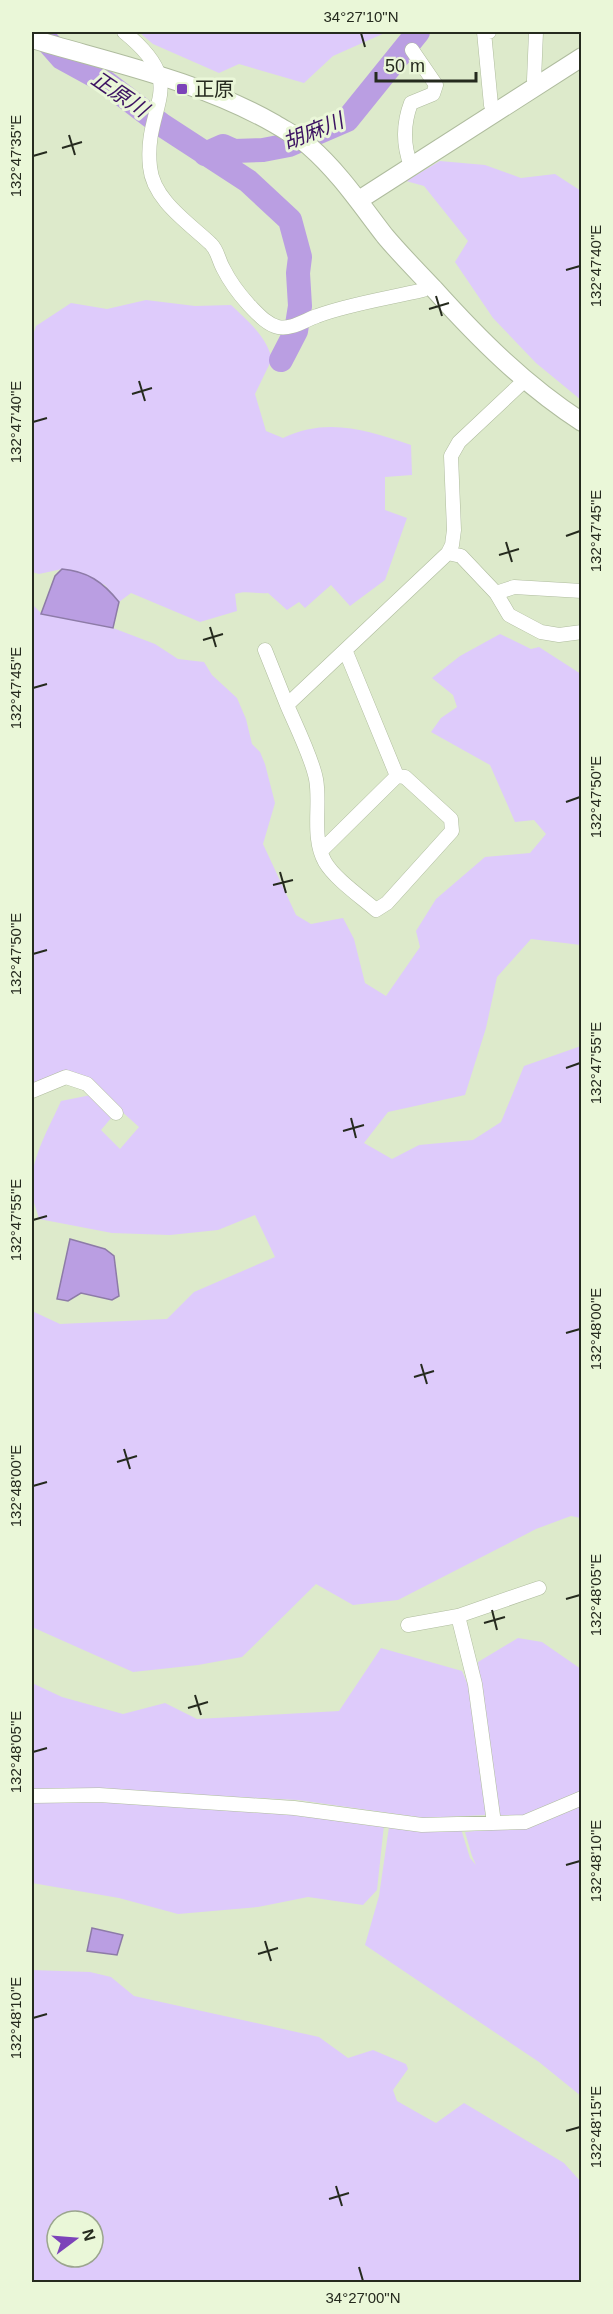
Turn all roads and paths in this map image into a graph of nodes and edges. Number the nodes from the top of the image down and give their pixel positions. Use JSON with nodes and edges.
{"nodes":[{"id":1,"x":124,"y":32,"type":"edge"},
{"id":2,"x":489,"y":32,"type":"edge"},
{"id":3,"x":536,"y":32,"type":"edge"},
{"id":4,"x":32,"y":39,"type":"edge"},
{"id":5,"x":412,"y":50,"type":"dead end"},
{"id":6,"x":582,"y":57,"type":"edge"},
{"id":7,"x":160,"y":77,"type":"junction"},
{"id":8,"x":536,"y":86,"type":"junction"},
{"id":9,"x":495,"y":113,"type":"junction"},
{"id":10,"x":411,"y":166,"type":"junction"},
{"id":11,"x":359,"y":200,"type":"junction"},
{"id":12,"x":429,"y":284,"type":"junction"},
{"id":13,"x":525,"y":380,"type":"junction"},
{"id":14,"x":582,"y":422,"type":"edge"},
{"id":15,"x":447,"y":553,"type":"junction"},
{"id":16,"x":582,"y":591,"type":"edge"},
{"id":17,"x":496,"y":594,"type":"junction"},
{"id":18,"x":582,"y":632,"type":"edge"},
{"id":19,"x":265,"y":650,"type":"dead end"},
{"id":20,"x":346,"y":652,"type":"junction"},
{"id":21,"x":288,"y":705,"type":"junction"},
{"id":22,"x":397,"y":776,"type":"junction"},
{"id":23,"x":321,"y":851,"type":"junction"},
{"id":24,"x":32,"y":1091,"type":"edge"},
{"id":25,"x":116,"y":1113,"type":"dead end"},
{"id":26,"x":539,"y":1588,"type":"dead end"},
{"id":27,"x":458,"y":1616,"type":"junction"},
{"id":28,"x":408,"y":1625,"type":"dead end"},
{"id":29,"x":32,"y":1796,"type":"edge"},
{"id":30,"x":582,"y":1798,"type":"edge"},
{"id":31,"x":494,"y":1824,"type":"junction"}],
"edges":[{"from":1,"to":7,"type":"street"},
{"from":2,"to":9,"type":"street"},
{"from":3,"to":8,"type":"street"},
{"from":4,"to":7,"type":"street"},
{"from":5,"to":10,"type":"street"},
{"from":6,"to":8,"type":"street"},
{"from":7,"to":11,"type":"street"},
{"from":7,"to":12,"type":"street"},
{"from":8,"to":9,"type":"street"},
{"from":9,"to":10,"type":"street"},
{"from":10,"to":11,"type":"street"},
{"from":11,"to":12,"type":"street"},
{"from":12,"to":13,"type":"street"},
{"from":13,"to":14,"type":"street"},
{"from":13,"to":15,"type":"street"},
{"from":15,"to":17,"type":"street"},
{"from":15,"to":20,"type":"street"},
{"from":16,"to":17,"type":"street"},
{"from":17,"to":18,"type":"street"},
{"from":19,"to":21,"type":"street"},
{"from":20,"to":21,"type":"street"},
{"from":20,"to":22,"type":"street"},
{"from":21,"to":23,"type":"street"},
{"from":22,"to":23,"type":"street"},
{"from":22,"to":23,"type":"street"},
{"from":24,"to":25,"type":"street"},
{"from":26,"to":27,"type":"street"},
{"from":27,"to":28,"type":"street"},
{"from":27,"to":31,"type":"street"},
{"from":29,"to":31,"type":"street"},
{"from":30,"to":31,"type":"street"}]}
